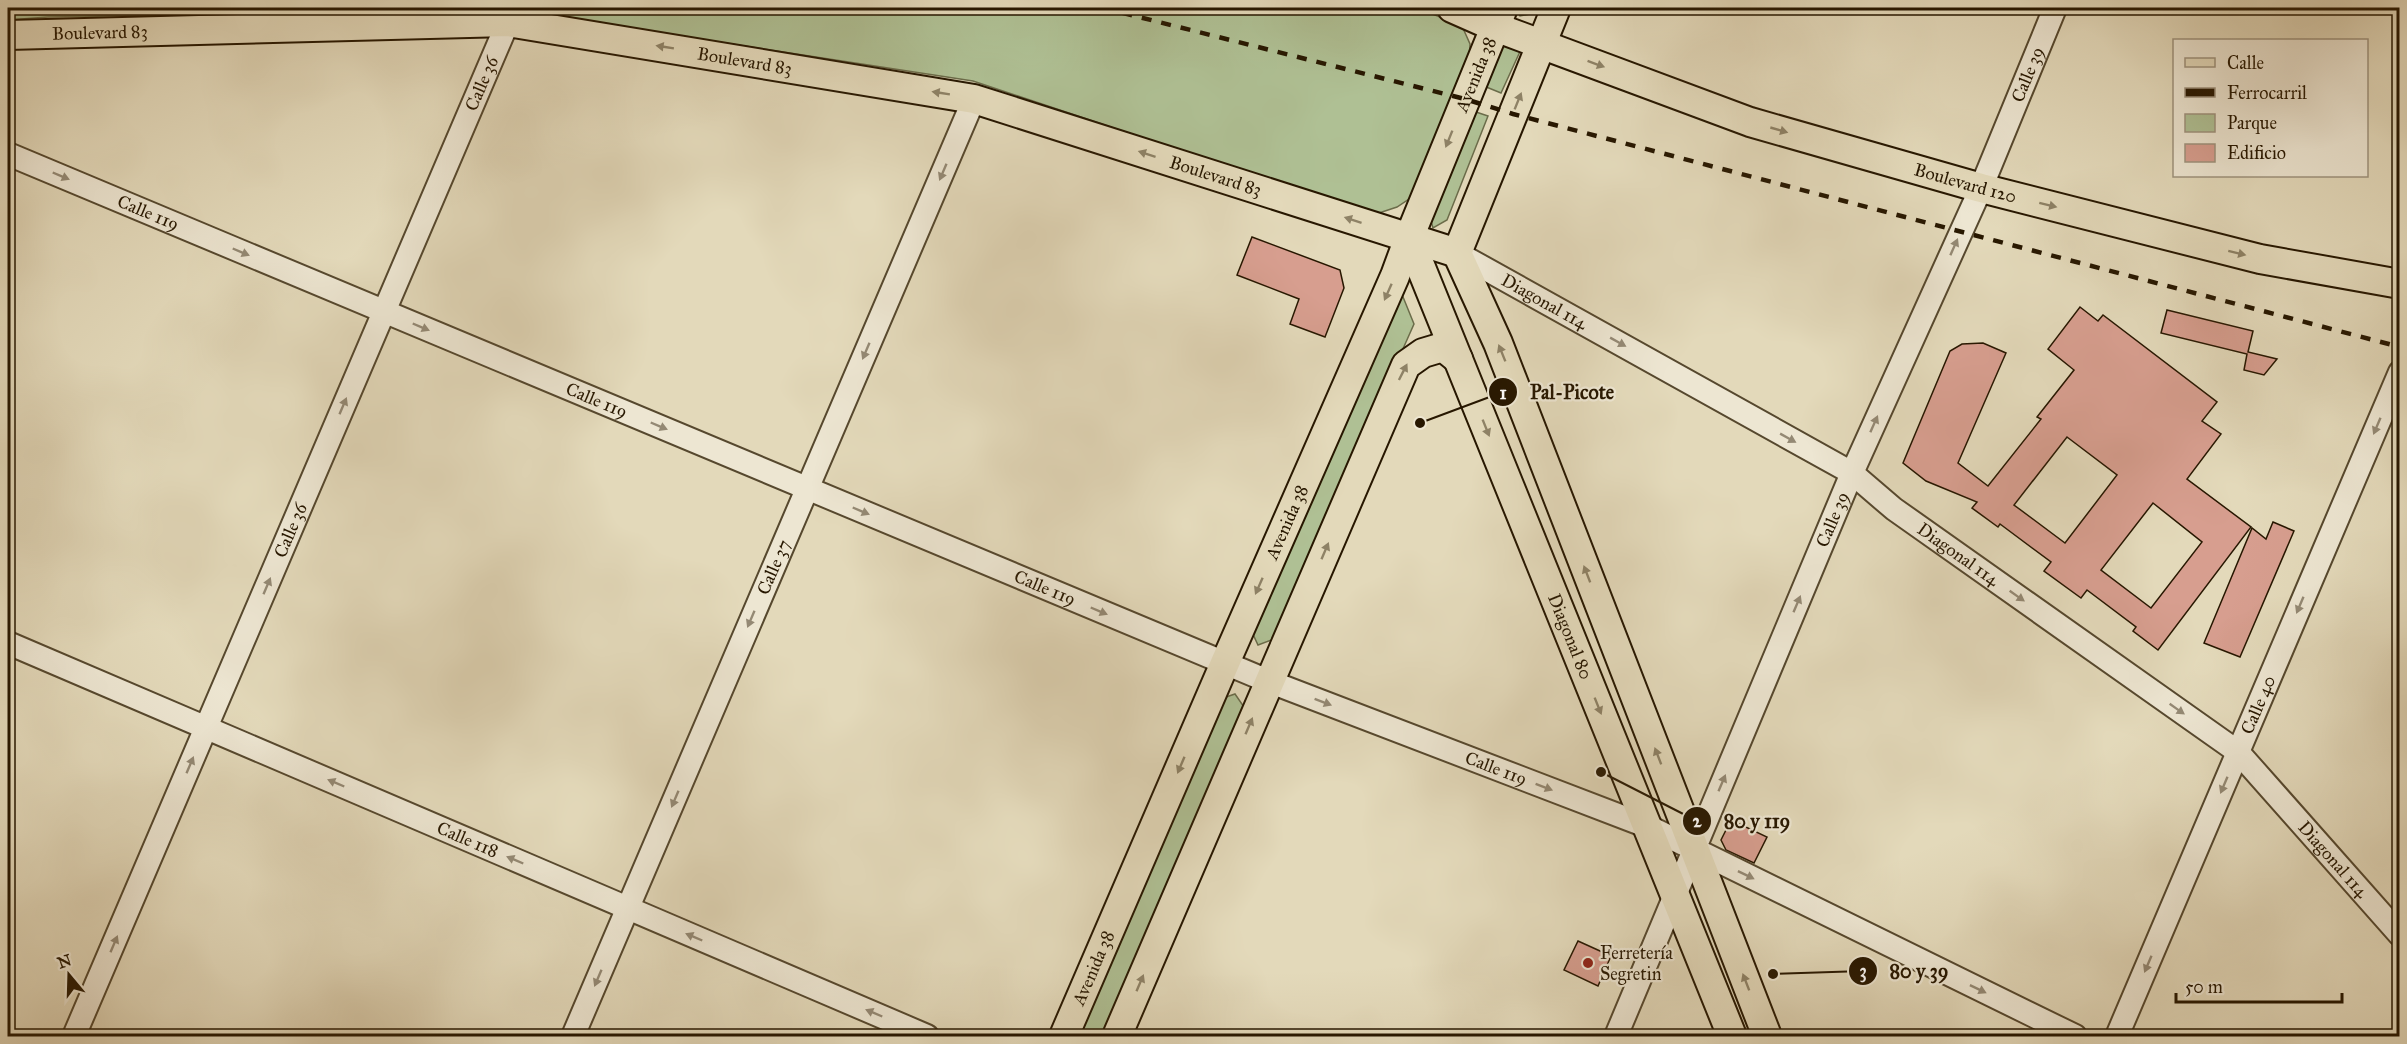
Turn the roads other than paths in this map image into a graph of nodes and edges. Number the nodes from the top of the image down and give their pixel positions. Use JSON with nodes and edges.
{"nodes":[{"id":1,"x":1452,"y":8,"type":"edge"},
{"id":2,"x":1556,"y":8,"type":"edge"},
{"id":3,"x":2055,"y":8,"type":"edge"},
{"id":4,"x":1499,"y":17,"type":"edge"},
{"id":5,"x":508,"y":22,"type":"junction"},
{"id":6,"x":8,"y":35,"type":"edge"},
{"id":7,"x":1541,"y":44,"type":"junction"},
{"id":8,"x":974,"y":99,"type":"junction"},
{"id":9,"x":8,"y":154,"type":"edge"},
{"id":10,"x":1981,"y":188,"type":"junction"},
{"id":11,"x":1409,"y":238,"type":"junction"},
{"id":12,"x":1457,"y":253,"type":"junction"},
{"id":13,"x":2400,"y":284,"type":"edge"},
{"id":14,"x":384,"y":311,"type":"junction"},
{"id":15,"x":1458,"y":359,"type":"junction"},
{"id":16,"x":2400,"y":372,"type":"edge"},
{"id":17,"x":1852,"y":473,"type":"junction"},
{"id":18,"x":807,"y":488,"type":"junction"},
{"id":19,"x":8,"y":643,"type":"edge"},
{"id":20,"x":1225,"y":663,"type":"junction"},
{"id":21,"x":1268,"y":681,"type":"junction"},
{"id":22,"x":206,"y":728,"type":"junction"},
{"id":23,"x":2238,"y":752,"type":"junction"},
{"id":24,"x":1649,"y":827,"type":"junction"},
{"id":25,"x":1694,"y":849,"type":"junction"},
{"id":26,"x":1675,"y":895,"type":"junction"},
{"id":27,"x":628,"y":908,"type":"junction"},
{"id":28,"x":2400,"y":935,"type":"edge"},
{"id":29,"x":74,"y":1036,"type":"edge"},
{"id":30,"x":573,"y":1036,"type":"edge"},
{"id":31,"x":927,"y":1036,"type":"edge"},
{"id":32,"x":1064,"y":1036,"type":"edge"},
{"id":33,"x":1117,"y":1036,"type":"edge"},
{"id":34,"x":1616,"y":1036,"type":"edge"},
{"id":35,"x":1732,"y":1036,"type":"edge"},
{"id":36,"x":1767,"y":1036,"type":"edge"},
{"id":37,"x":2074,"y":1036,"type":"edge"},
{"id":38,"x":2117,"y":1036,"type":"edge"}],
"edges":[{"from":1,"to":4,"type":"main road","name":"Boulevard 120"},
{"from":2,"to":7,"type":"main road"},
{"from":3,"to":10,"type":"street","name":"Calle 39"},
{"from":4,"to":7,"type":"main road","name":"Boulevard 120"},
{"from":4,"to":11,"type":"main road","name":"Avenida 38","one_way":true},
{"from":5,"to":6,"type":"main road","name":"Boulevard 83"},
{"from":8,"to":5,"type":"main road","name":"Boulevard 83","one_way":true},
{"from":5,"to":14,"type":"street","name":"Calle 36"},
{"from":7,"to":10,"type":"main road","name":"Boulevard 120","one_way":true},
{"from":12,"to":7,"type":"main road","one_way":true},
{"from":11,"to":8,"type":"main road","name":"Boulevard 83","one_way":true},
{"from":8,"to":18,"type":"street","name":"Calle 37","one_way":true},
{"from":9,"to":14,"type":"street","name":"Calle 119","one_way":true},
{"from":10,"to":13,"type":"main road","name":"Boulevard 120","one_way":true},
{"from":17,"to":10,"type":"street","name":"Calle 39","one_way":true},
{"from":11,"to":12,"type":"main road","name":"Boulevard 83"},
{"from":11,"to":15,"type":"main road","name":"Diagonal 80"},
{"from":11,"to":20,"type":"main road","name":"Avenida 38","one_way":true},
{"from":12,"to":17,"type":"street","name":"Diagonal 114","one_way":true},
{"from":25,"to":12,"type":"main road","one_way":true},
{"from":14,"to":18,"type":"street","name":"Calle 119","one_way":true},
{"from":22,"to":14,"type":"street","name":"Calle 36","one_way":true},
{"from":21,"to":15,"type":"main road","one_way":true},
{"from":15,"to":24,"type":"main road","name":"Diagonal 80","one_way":true},
{"from":16,"to":23,"type":"street","name":"Calle 40","one_way":true},
{"from":17,"to":23,"type":"street","name":"Diagonal 114","one_way":true},
{"from":25,"to":17,"type":"street","name":"Calle 39","one_way":true},
{"from":18,"to":20,"type":"street","name":"Calle 119","one_way":true},
{"from":18,"to":27,"type":"street","name":"Calle 37","one_way":true},
{"from":19,"to":22,"type":"street","name":"Calle 118"},
{"from":20,"to":21,"type":"street","name":"Calle 119"},
{"from":20,"to":32,"type":"main road","name":"Avenida 38","one_way":true},
{"from":21,"to":24,"type":"street","name":"Calle 119","one_way":true},
{"from":33,"to":21,"type":"main road","one_way":true},
{"from":27,"to":22,"type":"street","name":"Calle 118","one_way":true},
{"from":29,"to":22,"type":"street","name":"Calle 36","one_way":true},
{"from":23,"to":28,"type":"street","name":"Diagonal 114"},
{"from":23,"to":38,"type":"street","name":"Calle 40","one_way":true},
{"from":24,"to":25,"type":"street","name":"Calle 119"},
{"from":24,"to":26,"type":"main road","name":"Diagonal 80"},
{"from":25,"to":26,"type":"street","name":"Calle 39"},
{"from":36,"to":25,"type":"main road","one_way":true},
{"from":25,"to":37,"type":"street","name":"Calle 119","one_way":true},
{"from":26,"to":34,"type":"street","name":"Calle 39"},
{"from":26,"to":35,"type":"main road","name":"Diagonal 80"},
{"from":27,"to":30,"type":"street","name":"Calle 37","one_way":true},
{"from":31,"to":27,"type":"street","name":"Calle 118","one_way":true}]}
